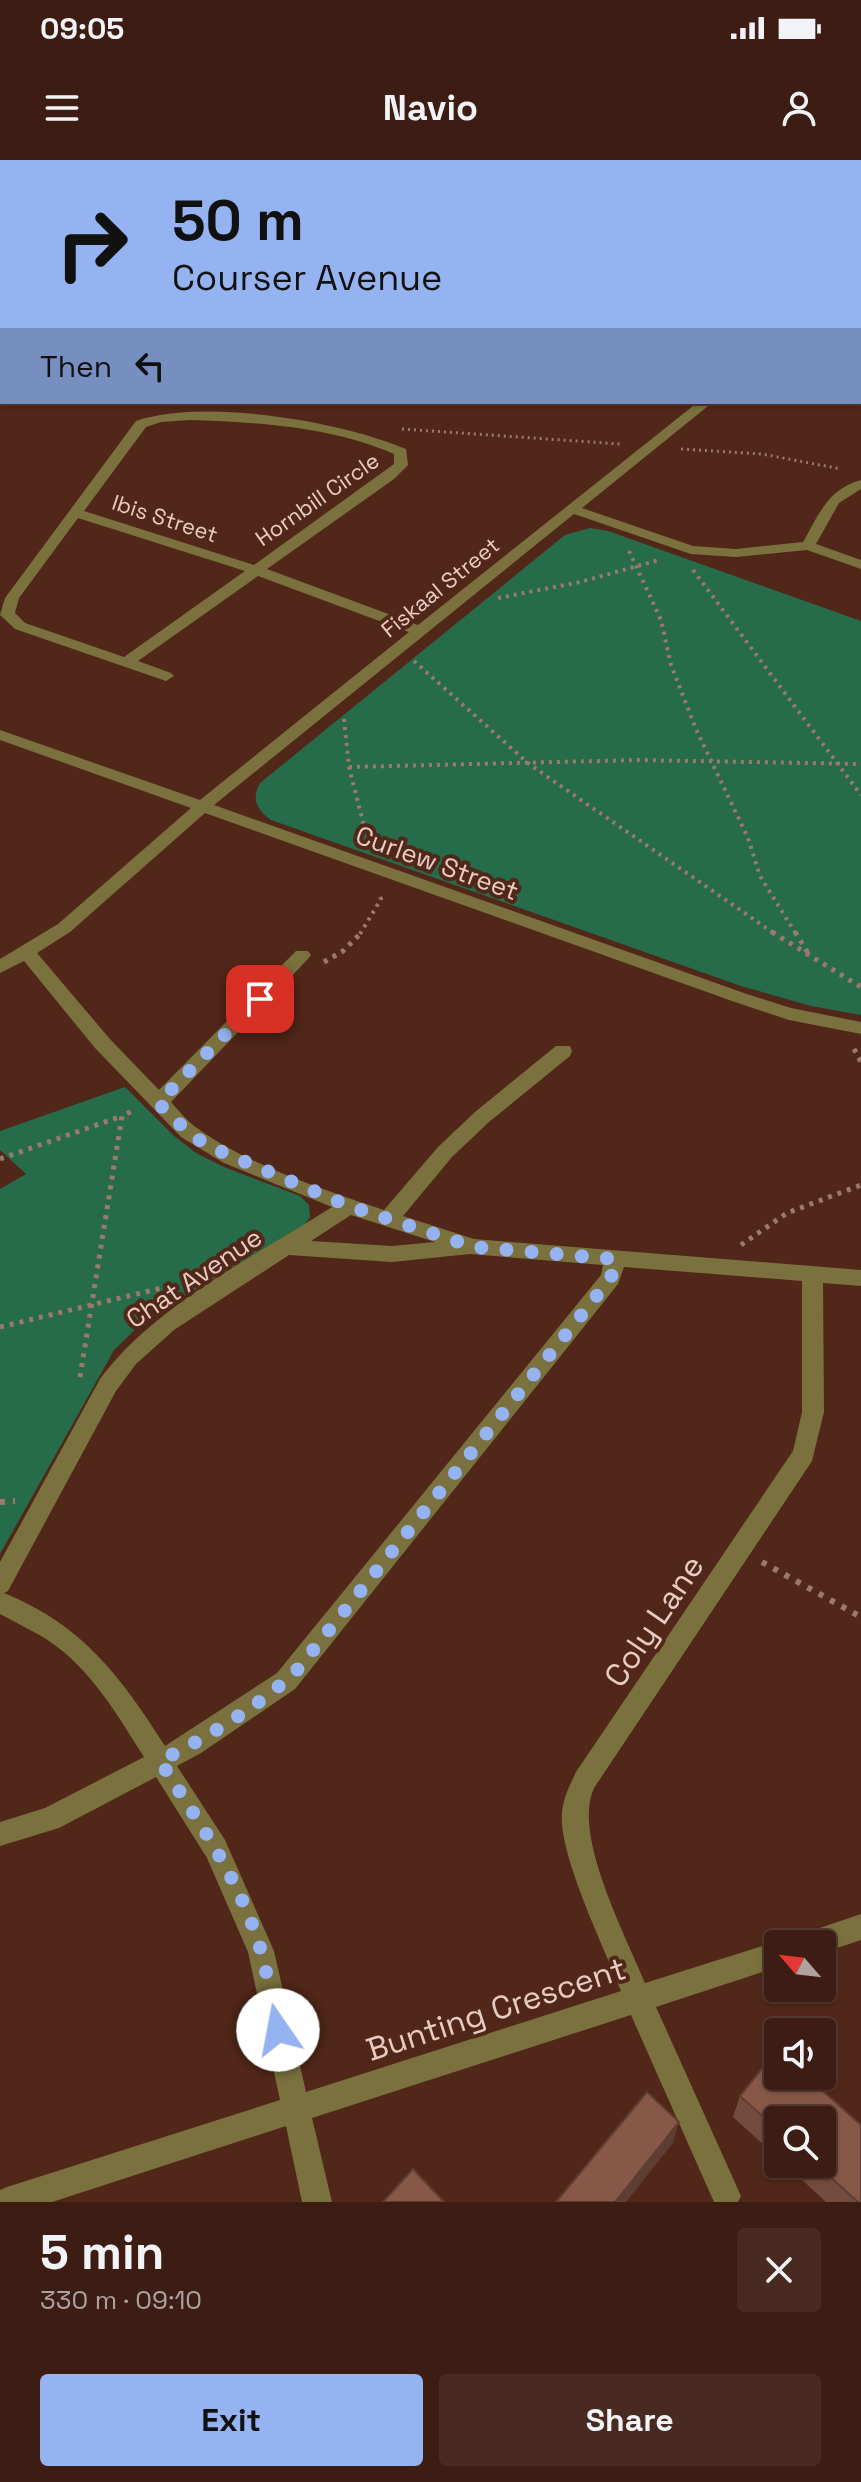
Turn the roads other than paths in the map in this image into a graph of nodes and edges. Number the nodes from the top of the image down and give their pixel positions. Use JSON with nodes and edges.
{"nodes":[{"id":1,"x":704,"y":404,"type":"edge"},
{"id":2,"x":857,"y":478,"type":"edge"},
{"id":3,"x":572,"y":509,"type":"junction"},
{"id":4,"x":76,"y":513,"type":"junction"},
{"id":5,"x":808,"y":546,"type":"junction"},
{"id":6,"x":861,"y":565,"type":"edge"},
{"id":7,"x":255,"y":570,"type":"junction"},
{"id":8,"x":420,"y":631,"type":"junction"},
{"id":9,"x":125,"y":663,"type":"junction"},
{"id":10,"x":166,"y":676,"type":"dead end"},
{"id":11,"x":0,"y":735,"type":"edge"},
{"id":12,"x":201,"y":807,"type":"junction"},
{"id":13,"x":27,"y":953,"type":"junction"},
{"id":14,"x":302,"y":955,"type":"dead end"},
{"id":15,"x":0,"y":967,"type":"edge"},
{"id":16,"x":861,"y":1028,"type":"edge"},
{"id":17,"x":563,"y":1051,"type":"dead end"},
{"id":18,"x":158,"y":1103,"type":"junction"},
{"id":19,"x":349,"y":1206,"type":"junction"},
{"id":20,"x":388,"y":1219,"type":"junction"},
{"id":21,"x":290,"y":1247,"type":"junction"},
{"id":22,"x":474,"y":1247,"type":"junction"},
{"id":23,"x":615,"y":1259,"type":"junction"},
{"id":24,"x":812,"y":1274,"type":"junction"},
{"id":25,"x":861,"y":1278,"type":"edge"},
{"id":26,"x":0,"y":1584,"type":"edge"},
{"id":27,"x":0,"y":1602,"type":"edge"},
{"id":28,"x":160,"y":1761,"type":"junction"},
{"id":29,"x":0,"y":1834,"type":"edge"},
{"id":30,"x":861,"y":1927,"type":"edge"},
{"id":31,"x":836,"y":1935,"type":"edge"},
{"id":32,"x":764,"y":1958,"type":"edge"},
{"id":33,"x":638,"y":1999,"type":"junction"},
{"id":34,"x":295,"y":2110,"type":"junction"},
{"id":35,"x":726,"y":2196,"type":"dead end"},
{"id":36,"x":7,"y":2202,"type":"edge"},
{"id":37,"x":317,"y":2202,"type":"edge"}],
"edges":[{"from":1,"to":3,"type":"street","name":"Fiskaal Street"},
{"from":2,"to":5,"type":"street"},
{"from":3,"to":5,"type":"street"},
{"from":3,"to":8,"type":"street","name":"Fiskaal Street"},
{"from":4,"to":7,"type":"street","name":"Ibis Street"},
{"from":4,"to":7,"type":"street","name":"Hornbill Circle"},
{"from":4,"to":9,"type":"street","name":"Hornbill Circle"},
{"from":5,"to":6,"type":"street"},
{"from":7,"to":8,"type":"street","name":"Ibis Street"},
{"from":7,"to":9,"type":"street","name":"Hornbill Circle"},
{"from":8,"to":12,"type":"street","name":"Fiskaal Street"},
{"from":9,"to":10,"type":"street","name":"Hornbill Circle"},
{"from":11,"to":12,"type":"street","name":"Curlew Street"},
{"from":12,"to":13,"type":"street"},
{"from":12,"to":16,"type":"street","name":"Curlew Street"},
{"from":13,"to":15,"type":"street"},
{"from":13,"to":18,"type":"street"},
{"from":14,"to":18,"type":"street"},
{"from":17,"to":20,"type":"street"},
{"from":18,"to":19,"type":"street"},
{"from":19,"to":20,"type":"street"},
{"from":19,"to":21,"type":"street","name":"Chat Avenue"},
{"from":20,"to":22,"type":"street"},
{"from":21,"to":22,"type":"street"},
{"from":21,"to":26,"type":"street","name":"Chat Avenue"},
{"from":22,"to":23,"type":"street"},
{"from":23,"to":24,"type":"street"},
{"from":23,"to":28,"type":"street"},
{"from":24,"to":25,"type":"street"},
{"from":24,"to":33,"type":"street","name":"Coly Lane"},
{"from":27,"to":28,"type":"street"},
{"from":28,"to":29,"type":"street"},
{"from":28,"to":34,"type":"street"},
{"from":30,"to":31,"type":"street"},
{"from":32,"to":33,"type":"street","name":"Bunting Crescent"},
{"from":33,"to":34,"type":"street","name":"Bunting Crescent"},
{"from":33,"to":35,"type":"street","name":"Coly Lane"},
{"from":34,"to":36,"type":"street","name":"Bunting Crescent"},
{"from":34,"to":37,"type":"street"}]}
